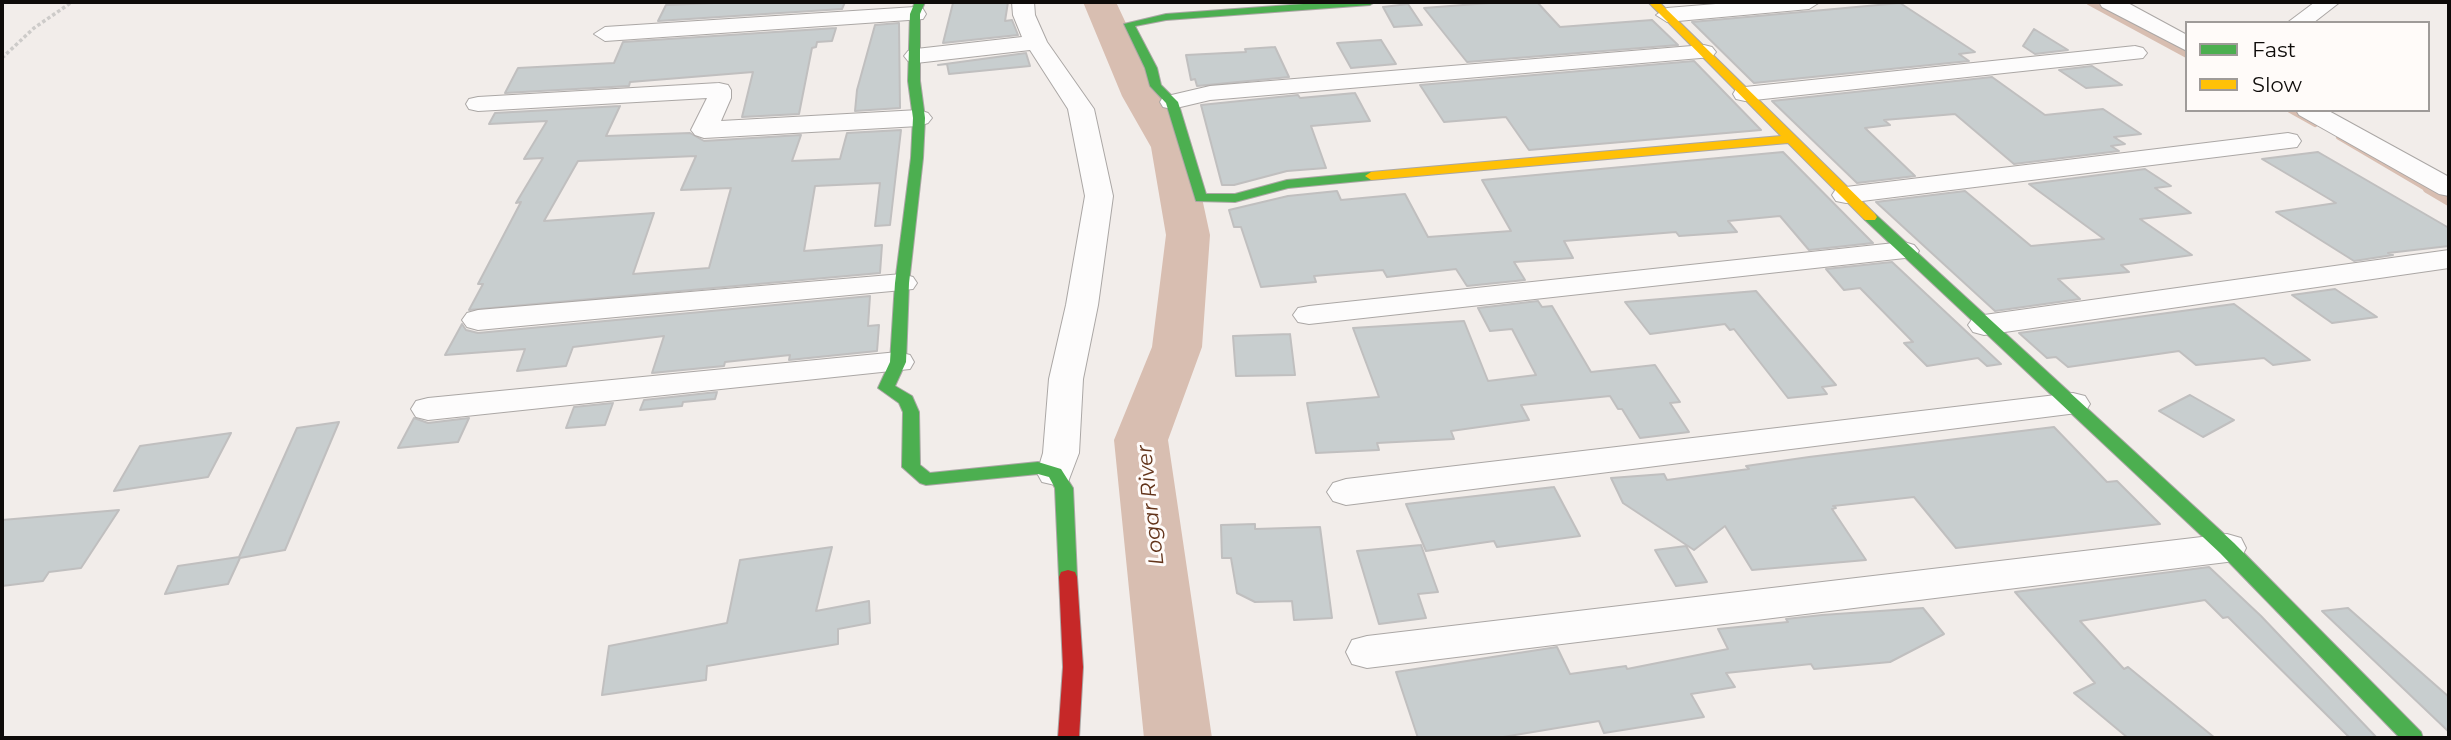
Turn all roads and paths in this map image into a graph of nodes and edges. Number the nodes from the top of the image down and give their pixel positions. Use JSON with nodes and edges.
{"nodes":[{"id":1,"x":72,"y":2,"type":"edge"},
{"id":2,"x":1023,"y":2,"type":"edge"},
{"id":3,"x":1370,"y":2,"type":"edge"},
{"id":4,"x":1809,"y":2,"type":"edge"},
{"id":5,"x":2110,"y":2,"type":"edge"},
{"id":6,"x":2329,"y":2,"type":"edge"},
{"id":7,"x":917,"y":8,"type":"edge"},
{"id":8,"x":1660,"y":8,"type":"edge"},
{"id":9,"x":2301,"y":21,"type":"edge"},
{"id":10,"x":605,"y":34,"type":"dead end"},
{"id":11,"x":1036,"y":42,"type":"junction"},
{"id":12,"x":2185,"y":43,"type":"edge"},
{"id":13,"x":1704,"y":52,"type":"junction"},
{"id":14,"x":2135,"y":53,"type":"dead end"},
{"id":15,"x":916,"y":56,"type":"junction"},
{"id":16,"x":2,"y":58,"type":"edge"},
{"id":17,"x":1745,"y":94,"type":"junction"},
{"id":18,"x":1172,"y":102,"type":"junction"},
{"id":19,"x":478,"y":104,"type":"dead end"},
{"id":20,"x":2312,"y":112,"type":"edge"},
{"id":21,"x":919,"y":118,"type":"junction"},
{"id":22,"x":1789,"y":139,"type":"junction"},
{"id":23,"x":2288,"y":141,"type":"dead end"},
{"id":24,"x":2449,"y":188,"type":"edge"},
{"id":25,"x":1846,"y":195,"type":"junction"},
{"id":26,"x":1904,"y":251,"type":"junction"},
{"id":27,"x":2449,"y":259,"type":"edge"},
{"id":28,"x":902,"y":284,"type":"junction"},
{"id":29,"x":1309,"y":315,"type":"dead end"},
{"id":30,"x":478,"y":320,"type":"dead end"},
{"id":31,"x":1984,"y":324,"type":"junction"},
{"id":32,"x":898,"y":362,"type":"junction"},
{"id":33,"x":2073,"y":404,"type":"junction"},
{"id":34,"x":428,"y":409,"type":"dead end"},
{"id":35,"x":1055,"y":473,"type":"junction"},
{"id":36,"x":1346,"y":492,"type":"dead end"},
{"id":37,"x":2227,"y":548,"type":"junction"},
{"id":38,"x":1367,"y":652,"type":"dead end"},
{"id":39,"x":1069,"y":738,"type":"edge"},
{"id":40,"x":2413,"y":738,"type":"edge"}],
"edges":[{"from":1,"to":16,"type":"path"},
{"from":2,"to":11,"type":"street"},
{"from":3,"to":18,"type":"street"},
{"from":4,"to":8,"type":"street"},
{"from":5,"to":12,"type":"street"},
{"from":6,"to":9,"type":"street"},
{"from":7,"to":10,"type":"street"},
{"from":7,"to":15,"type":"street"},
{"from":8,"to":13,"type":"street"},
{"from":11,"to":15,"type":"street"},
{"from":11,"to":35,"type":"street"},
{"from":13,"to":17,"type":"street"},
{"from":13,"to":18,"type":"street"},
{"from":14,"to":17,"type":"street"},
{"from":15,"to":21,"type":"street"},
{"from":17,"to":22,"type":"street"},
{"from":18,"to":22,"type":"street"},
{"from":19,"to":21,"type":"street"},
{"from":20,"to":24,"type":"street"},
{"from":21,"to":28,"type":"street"},
{"from":22,"to":25,"type":"street"},
{"from":23,"to":25,"type":"street"},
{"from":25,"to":26,"type":"street"},
{"from":26,"to":29,"type":"street"},
{"from":26,"to":31,"type":"street"},
{"from":27,"to":31,"type":"street"},
{"from":28,"to":30,"type":"street"},
{"from":28,"to":32,"type":"street"},
{"from":31,"to":33,"type":"street"},
{"from":32,"to":34,"type":"street"},
{"from":32,"to":35,"type":"street"},
{"from":33,"to":36,"type":"street"},
{"from":33,"to":37,"type":"street"},
{"from":35,"to":39,"type":"street"},
{"from":37,"to":38,"type":"street"},
{"from":37,"to":40,"type":"street"}]}
